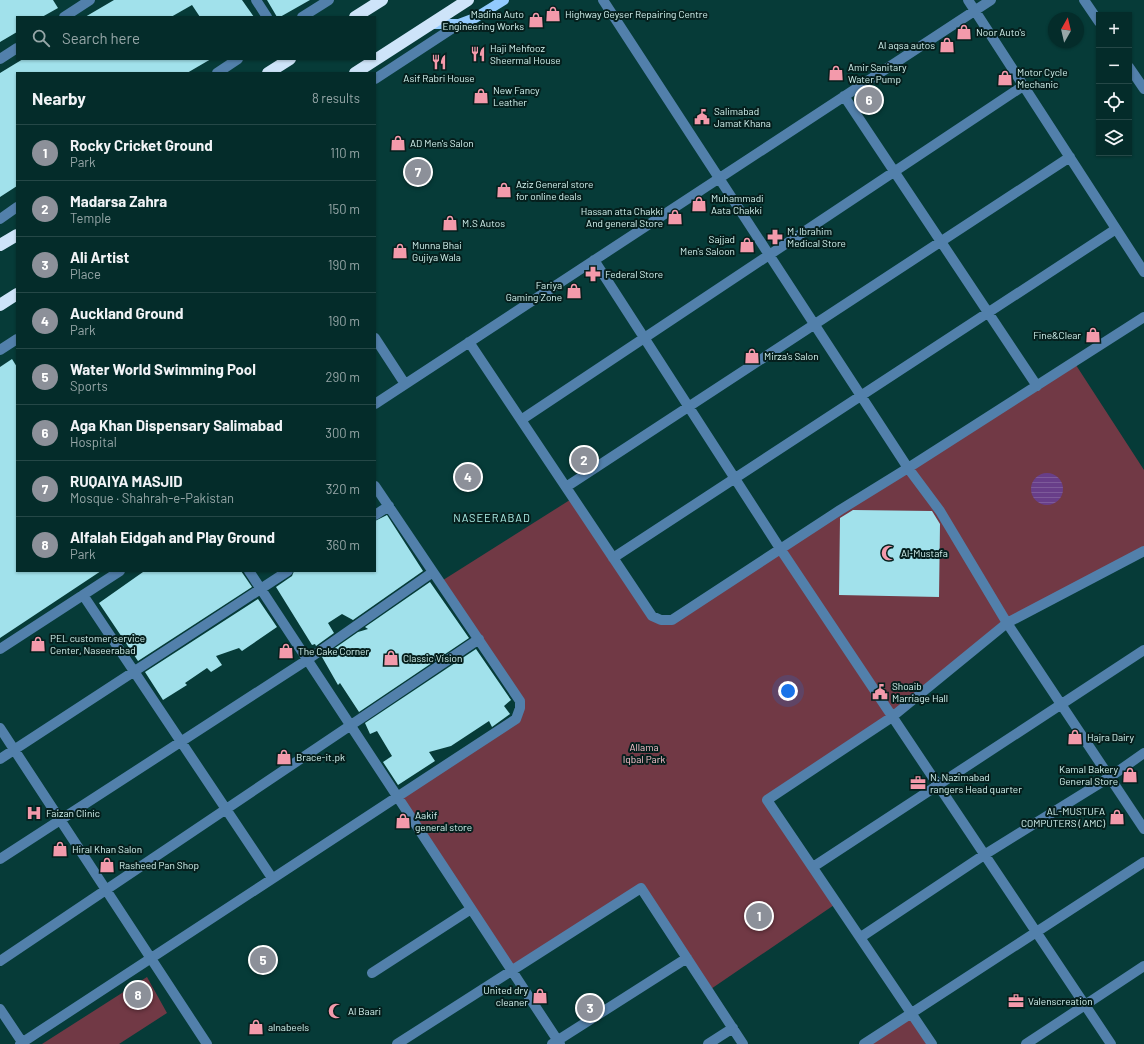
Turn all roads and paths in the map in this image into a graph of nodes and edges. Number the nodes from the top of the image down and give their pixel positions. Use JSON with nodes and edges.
{"nodes":[{"id":1,"x":90,"y":0,"type":"edge"},
{"id":2,"x":256,"y":0,"type":"edge"},
{"id":3,"x":329,"y":0,"type":"edge"},
{"id":4,"x":382,"y":0,"type":"edge"},
{"id":5,"x":468,"y":0,"type":"edge"},
{"id":6,"x":504,"y":0,"type":"edge"},
{"id":7,"x":603,"y":0,"type":"edge"},
{"id":8,"x":968,"y":0,"type":"edge"},
{"id":9,"x":991,"y":0,"type":"edge"},
{"id":10,"x":1084,"y":0,"type":"edge"},
{"id":11,"x":975,"y":11,"type":"junction"},
{"id":12,"x":66,"y":16,"type":"edge"},
{"id":13,"x":266,"y":16,"type":"edge"},
{"id":14,"x":304,"y":16,"type":"edge"},
{"id":15,"x":357,"y":16,"type":"edge"},
{"id":16,"x":1096,"y":18,"type":"edge"},
{"id":17,"x":430,"y":24,"type":"junction"},
{"id":18,"x":458,"y":24,"type":"junction"},
{"id":19,"x":16,"y":49,"type":"edge"},
{"id":20,"x":0,"y":59,"type":"edge"},
{"id":21,"x":236,"y":60,"type":"edge"},
{"id":22,"x":288,"y":60,"type":"edge"},
{"id":23,"x":376,"y":60,"type":"edge"},
{"id":24,"x":376,"y":60,"type":"edge"},
{"id":25,"x":218,"y":72,"type":"edge"},
{"id":26,"x":270,"y":72,"type":"edge"},
{"id":27,"x":358,"y":72,"type":"edge"},
{"id":28,"x":1132,"y":72,"type":"edge"},
{"id":29,"x":376,"y":78,"type":"edge"},
{"id":30,"x":1024,"y":86,"type":"junction"},
{"id":31,"x":1144,"y":90,"type":"edge"},
{"id":32,"x":844,"y":96,"type":"junction"},
{"id":33,"x":1070,"y":157,"type":"junction"},
{"id":34,"x":895,"y":172,"type":"junction"},
{"id":35,"x":719,"y":178,"type":"junction"},
{"id":36,"x":16,"y":208,"type":"edge"},
{"id":37,"x":0,"y":219,"type":"edge"},
{"id":38,"x":1116,"y":229,"type":"junction"},
{"id":39,"x":16,"y":235,"type":"edge"},
{"id":40,"x":941,"y":242,"type":"junction"},
{"id":41,"x":0,"y":245,"type":"edge"},
{"id":42,"x":769,"y":255,"type":"junction"},
{"id":43,"x":594,"y":260,"type":"junction"},
{"id":44,"x":1144,"y":272,"type":"edge"},
{"id":45,"x":16,"y":295,"type":"edge"},
{"id":46,"x":0,"y":305,"type":"edge"},
{"id":47,"x":988,"y":313,"type":"junction"},
{"id":48,"x":1144,"y":317,"type":"edge"},
{"id":49,"x":815,"y":325,"type":"junction"},
{"id":50,"x":644,"y":338,"type":"junction"},
{"id":51,"x":16,"y":340,"type":"edge"},
{"id":52,"x":376,"y":340,"type":"edge"},
{"id":53,"x":469,"y":342,"type":"junction"},
{"id":54,"x":0,"y":350,"type":"edge"},
{"id":55,"x":405,"y":384,"type":"junction"},
{"id":56,"x":1036,"y":386,"type":"junction"},
{"id":57,"x":861,"y":396,"type":"junction"},
{"id":58,"x":376,"y":403,"type":"edge"},
{"id":59,"x":689,"y":407,"type":"junction"},
{"id":60,"x":521,"y":420,"type":"junction"},
{"id":61,"x":908,"y":468,"type":"junction"},
{"id":62,"x":735,"y":478,"type":"junction"},
{"id":63,"x":376,"y":487,"type":"edge"},
{"id":64,"x":566,"y":488,"type":"junction"},
{"id":65,"x":389,"y":506,"type":"junction"},
{"id":66,"x":376,"y":514,"type":"edge"},
{"id":67,"x":781,"y":550,"type":"junction"},
{"id":68,"x":1143,"y":554,"type":"edge"},
{"id":69,"x":613,"y":558,"type":"junction"},
{"id":70,"x":118,"y":572,"type":"edge"},
{"id":71,"x":250,"y":572,"type":"edge"},
{"id":72,"x":286,"y":572,"type":"edge"},
{"id":73,"x":433,"y":572,"type":"junction"},
{"id":74,"x":261,"y":589,"type":"junction"},
{"id":75,"x":83,"y":595,"type":"junction"},
{"id":76,"x":1007,"y":623,"type":"junction"},
{"id":77,"x":479,"y":640,"type":"junction"},
{"id":78,"x":0,"y":649,"type":"edge"},
{"id":79,"x":1144,"y":650,"type":"edge"},
{"id":80,"x":308,"y":660,"type":"junction"},
{"id":81,"x":135,"y":671,"type":"junction"},
{"id":82,"x":1062,"y":704,"type":"junction"},
{"id":83,"x":892,"y":717,"type":"junction"},
{"id":84,"x":351,"y":725,"type":"junction"},
{"id":85,"x":0,"y":728,"type":"edge"},
{"id":86,"x":181,"y":741,"type":"junction"},
{"id":87,"x":14,"y":750,"type":"junction"},
{"id":88,"x":1144,"y":753,"type":"edge"},
{"id":89,"x":0,"y":759,"type":"edge"},
{"id":90,"x":1110,"y":777,"type":"junction"},
{"id":91,"x":938,"y":786,"type":"junction"},
{"id":92,"x":397,"y":796,"type":"junction"},
{"id":93,"x":226,"y":809,"type":"junction"},
{"id":94,"x":60,"y":820,"type":"junction"},
{"id":95,"x":1144,"y":830,"type":"edge"},
{"id":96,"x":984,"y":855,"type":"junction"},
{"id":97,"x":0,"y":859,"type":"edge"},
{"id":98,"x":1144,"y":862,"type":"edge"},
{"id":99,"x":813,"y":867,"type":"junction"},
{"id":100,"x":272,"y":878,"type":"junction"},
{"id":101,"x":106,"y":890,"type":"junction"},
{"id":102,"x":471,"y":909,"type":"junction"},
{"id":103,"x":1036,"y":932,"type":"junction"},
{"id":104,"x":861,"y":937,"type":"junction"},
{"id":105,"x":150,"y":958,"type":"junction"},
{"id":106,"x":687,"y":958,"type":"junction"},
{"id":107,"x":0,"y":961,"type":"edge"},
{"id":108,"x":1144,"y":966,"type":"edge"},
{"id":109,"x":512,"y":970,"type":"junction"},
{"id":110,"x":372,"y":974,"type":"dead end"},
{"id":111,"x":1085,"y":1005,"type":"junction"},
{"id":112,"x":0,"y":1009,"type":"edge"},
{"id":113,"x":912,"y":1013,"type":"junction"},
{"id":114,"x":733,"y":1028,"type":"junction"},
{"id":115,"x":21,"y":1043,"type":"edge"},
{"id":116,"x":556,"y":1043,"type":"edge"},
{"id":117,"x":207,"y":1044,"type":"edge"},
{"id":118,"x":397,"y":1044,"type":"edge"},
{"id":119,"x":708,"y":1044,"type":"edge"},
{"id":120,"x":743,"y":1044,"type":"edge"},
{"id":121,"x":864,"y":1044,"type":"edge"},
{"id":122,"x":932,"y":1044,"type":"edge"},
{"id":123,"x":1026,"y":1044,"type":"edge"},
{"id":124,"x":1111,"y":1044,"type":"edge"}],
"edges":[{"from":1,"to":12,"type":"street"},
{"from":2,"to":13,"type":"street"},
{"from":3,"to":14,"type":"street"},
{"from":4,"to":15,"type":"highway"},
{"from":5,"to":17,"type":"highway"},
{"from":6,"to":18,"type":"main road"},
{"from":7,"to":35,"type":"street"},
{"from":8,"to":11,"type":"street"},
{"from":9,"to":11,"type":"street"},
{"from":10,"to":16,"type":"street"},
{"from":11,"to":30,"type":"street"},
{"from":11,"to":32,"type":"street"},
{"from":17,"to":18,"type":"main road"},
{"from":17,"to":23,"type":"highway"},
{"from":18,"to":29,"type":"street"},
{"from":19,"to":20,"type":"street"},
{"from":21,"to":25,"type":"street"},
{"from":22,"to":26,"type":"highway"},
{"from":24,"to":27,"type":"highway"},
{"from":28,"to":31,"type":"street"},
{"from":30,"to":33,"type":"street"},
{"from":30,"to":34,"type":"street"},
{"from":32,"to":34,"type":"street"},
{"from":32,"to":35,"type":"street"},
{"from":33,"to":38,"type":"street"},
{"from":33,"to":40,"type":"street"},
{"from":34,"to":40,"type":"street"},
{"from":34,"to":42,"type":"street"},
{"from":35,"to":42,"type":"street"},
{"from":35,"to":43,"type":"street"},
{"from":36,"to":37,"type":"street"},
{"from":38,"to":44,"type":"street"},
{"from":38,"to":47,"type":"street"},
{"from":39,"to":41,"type":"highway"},
{"from":40,"to":47,"type":"street"},
{"from":40,"to":49,"type":"street"},
{"from":42,"to":49,"type":"street"},
{"from":42,"to":50,"type":"street"},
{"from":43,"to":50,"type":"street"},
{"from":43,"to":53,"type":"street"},
{"from":45,"to":46,"type":"highway"},
{"from":47,"to":56,"type":"street"},
{"from":47,"to":57,"type":"street"},
{"from":48,"to":56,"type":"street"},
{"from":49,"to":57,"type":"street"},
{"from":49,"to":59,"type":"street"},
{"from":50,"to":59,"type":"street"},
{"from":50,"to":60,"type":"street"},
{"from":51,"to":54,"type":"street"},
{"from":52,"to":55,"type":"street"},
{"from":53,"to":55,"type":"street"},
{"from":53,"to":60,"type":"street"},
{"from":55,"to":58,"type":"street"},
{"from":56,"to":61,"type":"street"},
{"from":57,"to":61,"type":"street"},
{"from":57,"to":62,"type":"street"},
{"from":59,"to":62,"type":"street"},
{"from":59,"to":64,"type":"street"},
{"from":60,"to":64,"type":"street"},
{"from":61,"to":67,"type":"street"},
{"from":61,"to":76,"type":"street"},
{"from":62,"to":67,"type":"street"},
{"from":62,"to":69,"type":"street"},
{"from":63,"to":65,"type":"street"},
{"from":64,"to":69,"type":"street"},
{"from":65,"to":66,"type":"street"},
{"from":65,"to":73,"type":"street"},
{"from":67,"to":69,"type":"street"},
{"from":67,"to":83,"type":"street"},
{"from":68,"to":76,"type":"street"},
{"from":70,"to":75,"type":"street"},
{"from":71,"to":74,"type":"street"},
{"from":72,"to":74,"type":"street"},
{"from":73,"to":77,"type":"street"},
{"from":73,"to":80,"type":"street"},
{"from":74,"to":80,"type":"street"},
{"from":74,"to":81,"type":"street"},
{"from":75,"to":78,"type":"street"},
{"from":75,"to":81,"type":"street"},
{"from":76,"to":82,"type":"street"},
{"from":76,"to":83,"type":"street"},
{"from":77,"to":84,"type":"street"},
{"from":77,"to":92,"type":"street"},
{"from":79,"to":82,"type":"street"},
{"from":80,"to":84,"type":"street"},
{"from":80,"to":86,"type":"street"},
{"from":81,"to":86,"type":"street"},
{"from":81,"to":87,"type":"street"},
{"from":82,"to":90,"type":"street"},
{"from":82,"to":91,"type":"street"},
{"from":83,"to":91,"type":"street"},
{"from":83,"to":99,"type":"street"},
{"from":84,"to":92,"type":"street"},
{"from":84,"to":93,"type":"street"},
{"from":85,"to":87,"type":"street"},
{"from":86,"to":93,"type":"street"},
{"from":86,"to":94,"type":"street"},
{"from":87,"to":89,"type":"street"},
{"from":87,"to":94,"type":"street"},
{"from":88,"to":90,"type":"street"},
{"from":90,"to":95,"type":"street"},
{"from":90,"to":96,"type":"street"},
{"from":91,"to":96,"type":"street"},
{"from":91,"to":99,"type":"street"},
{"from":92,"to":100,"type":"street"},
{"from":92,"to":102,"type":"street"},
{"from":93,"to":100,"type":"street"},
{"from":93,"to":101,"type":"street"},
{"from":94,"to":97,"type":"street"},
{"from":94,"to":101,"type":"street"},
{"from":96,"to":103,"type":"street"},
{"from":96,"to":104,"type":"street"},
{"from":98,"to":103,"type":"street"},
{"from":99,"to":104,"type":"street"},
{"from":100,"to":105,"type":"street"},
{"from":101,"to":105,"type":"street"},
{"from":101,"to":107,"type":"street"},
{"from":102,"to":109,"type":"street"},
{"from":102,"to":110,"type":"street"},
{"from":103,"to":111,"type":"street"},
{"from":103,"to":113,"type":"street"},
{"from":104,"to":113,"type":"street"},
{"from":105,"to":115,"type":"street"},
{"from":105,"to":117,"type":"street"},
{"from":106,"to":109,"type":"street"},
{"from":106,"to":114,"type":"street"},
{"from":106,"to":116,"type":"street"},
{"from":108,"to":111,"type":"street"},
{"from":109,"to":116,"type":"street"},
{"from":109,"to":118,"type":"street"},
{"from":111,"to":123,"type":"street"},
{"from":111,"to":124,"type":"street"},
{"from":112,"to":115,"type":"street"},
{"from":113,"to":121,"type":"street"},
{"from":113,"to":122,"type":"street"},
{"from":114,"to":119,"type":"street"},
{"from":114,"to":120,"type":"street"}]}
